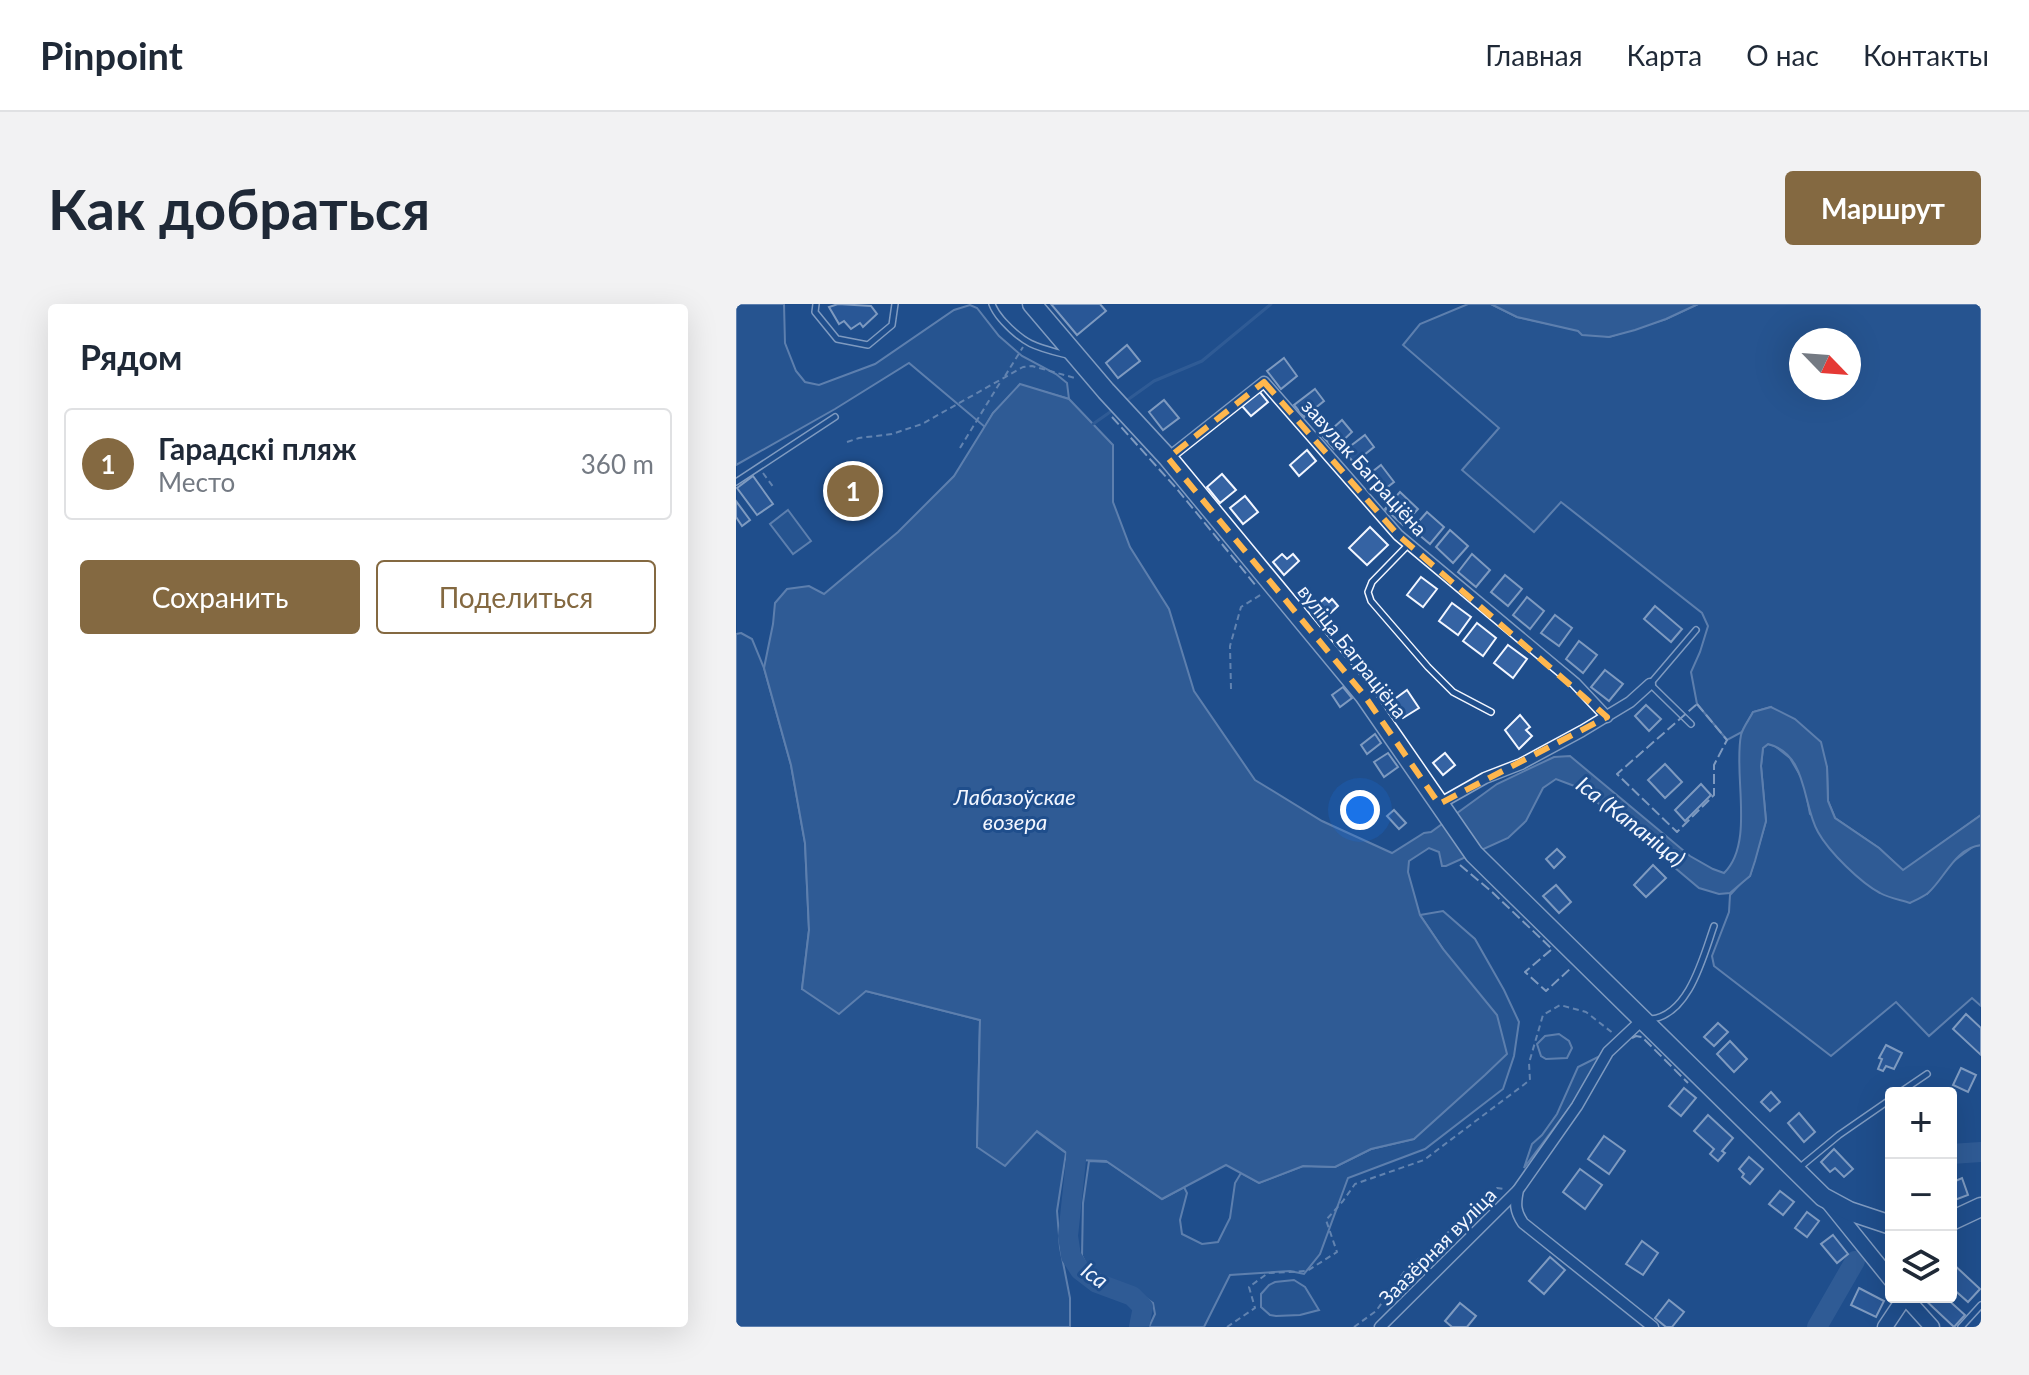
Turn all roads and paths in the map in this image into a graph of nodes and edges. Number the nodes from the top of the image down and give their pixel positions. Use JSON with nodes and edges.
{"nodes":[{"id":1,"x":816,"y":304,"type":"edge"},
{"id":2,"x":895,"y":304,"type":"edge"},
{"id":3,"x":992,"y":304,"type":"edge"},
{"id":4,"x":1032,"y":304,"type":"edge"},
{"id":5,"x":1023,"y":347,"type":"dead end"},
{"id":6,"x":1077,"y":357,"type":"junction"},
{"id":7,"x":1003,"y":379,"type":"junction"},
{"id":8,"x":1084,"y":379,"type":"dead end"},
{"id":9,"x":835,"y":417,"type":"dead end"},
{"id":10,"x":847,"y":442,"type":"dead end"},
{"id":11,"x":960,"y":448,"type":"dead end"},
{"id":12,"x":1168,"y":458,"type":"junction"},
{"id":13,"x":759,"y":467,"type":"junction"},
{"id":14,"x":736,"y":482,"type":"edge"},
{"id":15,"x":774,"y":488,"type":"dead end"},
{"id":16,"x":1408,"y":544,"type":"junction"},
{"id":17,"x":1266,"y":591,"type":"dead end"},
{"id":18,"x":1696,"y":630,"type":"dead end"},
{"id":19,"x":1650,"y":684,"type":"junction"},
{"id":20,"x":1231,"y":689,"type":"dead end"},
{"id":21,"x":1491,"y":712,"type":"dead end"},
{"id":22,"x":1607,"y":717,"type":"junction"},
{"id":23,"x":1691,"y":724,"type":"dead end"},
{"id":24,"x":1444,"y":811,"type":"junction"},
{"id":25,"x":1714,"y":926,"type":"dead end"},
{"id":26,"x":1642,"y":1020,"type":"junction"},
{"id":27,"x":1621,"y":1040,"type":"junction"},
{"id":28,"x":1927,"y":1074,"type":"dead end"},
{"id":29,"x":1908,"y":1087,"type":"edge"},
{"id":30,"x":1885,"y":1103,"type":"edge"},
{"id":31,"x":1795,"y":1171,"type":"junction"},
{"id":32,"x":1518,"y":1190,"type":"junction"},
{"id":33,"x":1823,"y":1197,"type":"junction"},
{"id":34,"x":1981,"y":1207,"type":"edge"},
{"id":35,"x":1957,"y":1218,"type":"edge"},
{"id":36,"x":1885,"y":1223,"type":"edge"},
{"id":37,"x":1885,"y":1271,"type":"edge"},
{"id":38,"x":1901,"y":1303,"type":"edge"},
{"id":39,"x":1910,"y":1303,"type":"edge"},
{"id":40,"x":1981,"y":1305,"type":"edge"},
{"id":41,"x":1227,"y":1327,"type":"edge"},
{"id":42,"x":1354,"y":1327,"type":"edge"},
{"id":43,"x":1380,"y":1327,"type":"edge"},
{"id":44,"x":1653,"y":1327,"type":"edge"},
{"id":45,"x":1885,"y":1327,"type":"edge"},
{"id":46,"x":1932,"y":1327,"type":"edge"},
{"id":47,"x":1961,"y":1327,"type":"edge"}],
"edges":[{"from":1,"to":2,"type":"lane"},
{"from":3,"to":6,"type":"lane"},
{"from":4,"to":6,"type":"highway","name":"вуліца Баграціёна"},
{"from":5,"to":7,"type":"path"},
{"from":6,"to":12,"type":"highway","name":"вуліца Баграціёна"},
{"from":7,"to":8,"type":"path"},
{"from":7,"to":10,"type":"path"},
{"from":7,"to":11,"type":"path"},
{"from":9,"to":13,"type":"lane"},
{"from":12,"to":16,"type":"street","name":"завулак Баграціёна"},
{"from":12,"to":24,"type":"highway","name":"вуліца Баграціёна"},
{"from":13,"to":14,"type":"lane"},
{"from":13,"to":15,"type":"path"},
{"from":16,"to":21,"type":"lane"},
{"from":16,"to":22,"type":"street","name":"завулак Баграціёна"},
{"from":17,"to":20,"type":"path"},
{"from":18,"to":19,"type":"lane"},
{"from":19,"to":22,"type":"street"},
{"from":19,"to":23,"type":"lane"},
{"from":22,"to":24,"type":"street"},
{"from":24,"to":26,"type":"highway","name":"вуліца Баграціёна"},
{"from":25,"to":26,"type":"lane"},
{"from":26,"to":27,"type":"street"},
{"from":26,"to":31,"type":"highway","name":"вуліца Баграціёна"},
{"from":27,"to":32,"type":"street"},
{"from":27,"to":41,"type":"path"},
{"from":28,"to":29,"type":"lane"},
{"from":30,"to":31,"type":"lane"},
{"from":31,"to":33,"type":"highway","name":"вуліца Баграціёна"},
{"from":32,"to":42,"type":"path"},
{"from":32,"to":43,"type":"street","name":"Заазёрная вуліца"},
{"from":32,"to":44,"type":"street"},
{"from":33,"to":36,"type":"highway","name":"вуліца Баграціёна"},
{"from":33,"to":37,"type":"main road"},
{"from":34,"to":35,"type":"highway"},
{"from":38,"to":45,"type":"main road"},
{"from":39,"to":46,"type":"main road"},
{"from":40,"to":47,"type":"lane"}]}
